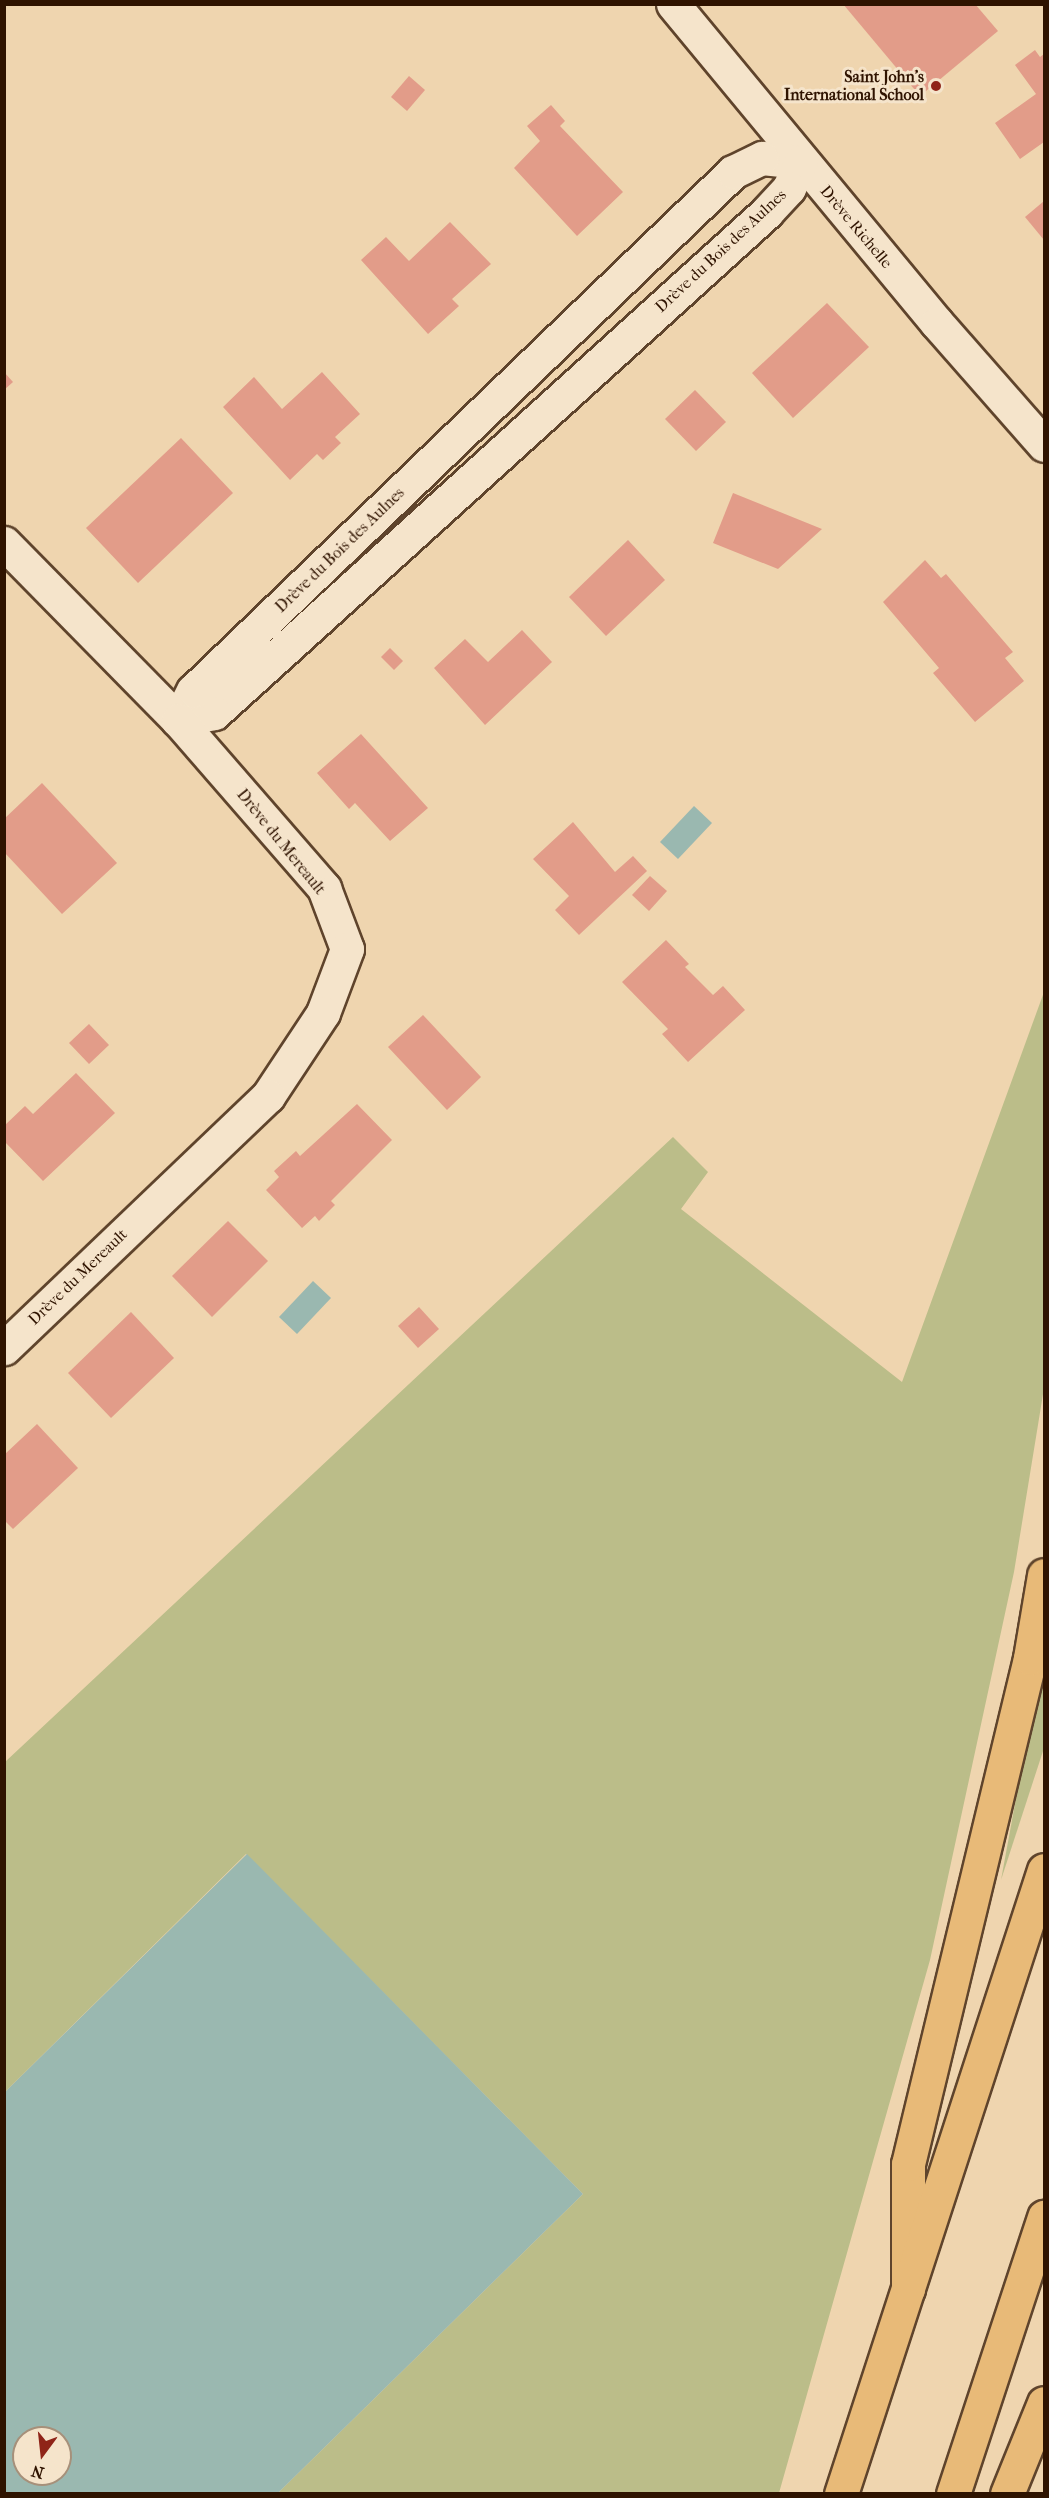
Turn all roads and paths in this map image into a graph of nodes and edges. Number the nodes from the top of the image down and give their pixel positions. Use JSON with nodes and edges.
{"nodes":[{"id":1,"x":673,"y":4,"type":"edge"},
{"id":2,"x":801,"y":162,"type":"junction"},
{"id":3,"x":1044,"y":445,"type":"edge"},
{"id":4,"x":4,"y":543,"type":"edge"},
{"id":5,"x":178,"y":720,"type":"junction"},
{"id":6,"x":4,"y":1348,"type":"edge"},
{"id":7,"x":1044,"y":1575,"type":"edge"},
{"id":8,"x":1044,"y":1870,"type":"edge"},
{"id":9,"x":1044,"y":2217,"type":"edge"},
{"id":10,"x":908,"y":2289,"type":"junction"},
{"id":11,"x":1044,"y":2403,"type":"edge"},
{"id":12,"x":841,"y":2493,"type":"edge"},
{"id":13,"x":953,"y":2493,"type":"edge"},
{"id":14,"x":1007,"y":2493,"type":"edge"}],
"edges":[{"from":1,"to":2,"type":"street","name":"Drève Richelle"},
{"from":2,"to":3,"type":"street","name":"Drève Richelle"},
{"from":2,"to":5,"type":"street","name":"Drève du Bois des Aulnes"},
{"from":2,"to":5,"type":"street","name":"Drève du Bois des Aulnes"},
{"from":4,"to":5,"type":"street","name":"Drève du Mereault"},
{"from":5,"to":6,"type":"street","name":"Drève du Mereault"},
{"from":7,"to":10,"type":"highway"},
{"from":8,"to":10,"type":"highway"},
{"from":9,"to":13,"type":"highway"},
{"from":10,"to":12,"type":"highway"},
{"from":11,"to":14,"type":"highway"}]}
